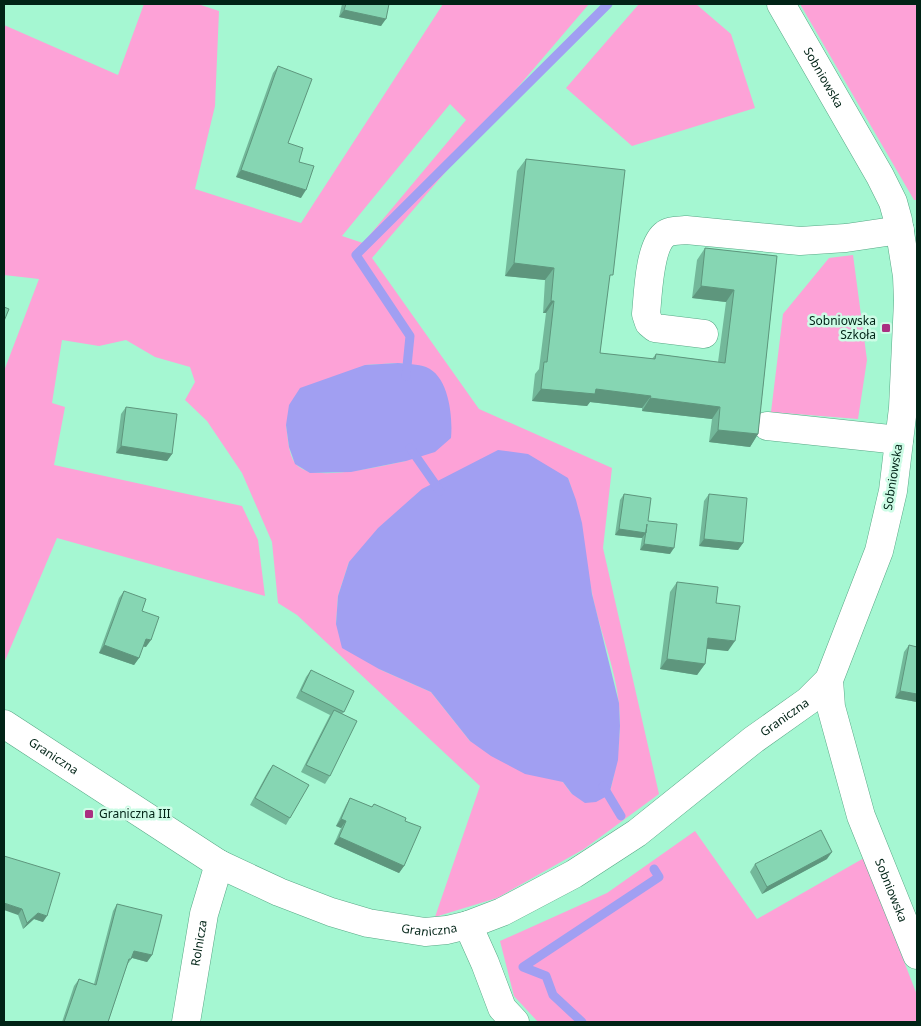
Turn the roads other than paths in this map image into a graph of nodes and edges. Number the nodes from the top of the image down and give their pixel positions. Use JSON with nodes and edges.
{"nodes":[{"id":1,"x":782,"y":4,"type":"edge"},
{"id":2,"x":905,"y":222,"type":"edge"},
{"id":3,"x":704,"y":334,"type":"dead end"},
{"id":4,"x":767,"y":426,"type":"dead end"},
{"id":5,"x":899,"y":440,"type":"junction"},
{"id":6,"x":829,"y":680,"type":"junction"},
{"id":7,"x":4,"y":724,"type":"edge"},
{"id":8,"x":219,"y":864,"type":"junction"},
{"id":9,"x":468,"y":925,"type":"junction"},
{"id":10,"x":917,"y":956,"type":"edge"},
{"id":11,"x":186,"y":1022,"type":"edge"},
{"id":12,"x":515,"y":1022,"type":"edge"}],
"edges":[{"from":1,"to":2,"type":"street","name":"Sobniowska"},
{"from":2,"to":3,"type":"street"},
{"from":2,"to":5,"type":"street","name":"Sobniowska"},
{"from":4,"to":5,"type":"street"},
{"from":5,"to":6,"type":"street","name":"Sobniowska"},
{"from":6,"to":9,"type":"street","name":"Graniczna"},
{"from":6,"to":10,"type":"street","name":"Sobniowska"},
{"from":7,"to":8,"type":"street","name":"Graniczna"},
{"from":8,"to":9,"type":"street","name":"Graniczna"},
{"from":8,"to":11,"type":"street","name":"Rolnicza"},
{"from":9,"to":12,"type":"street"}]}
